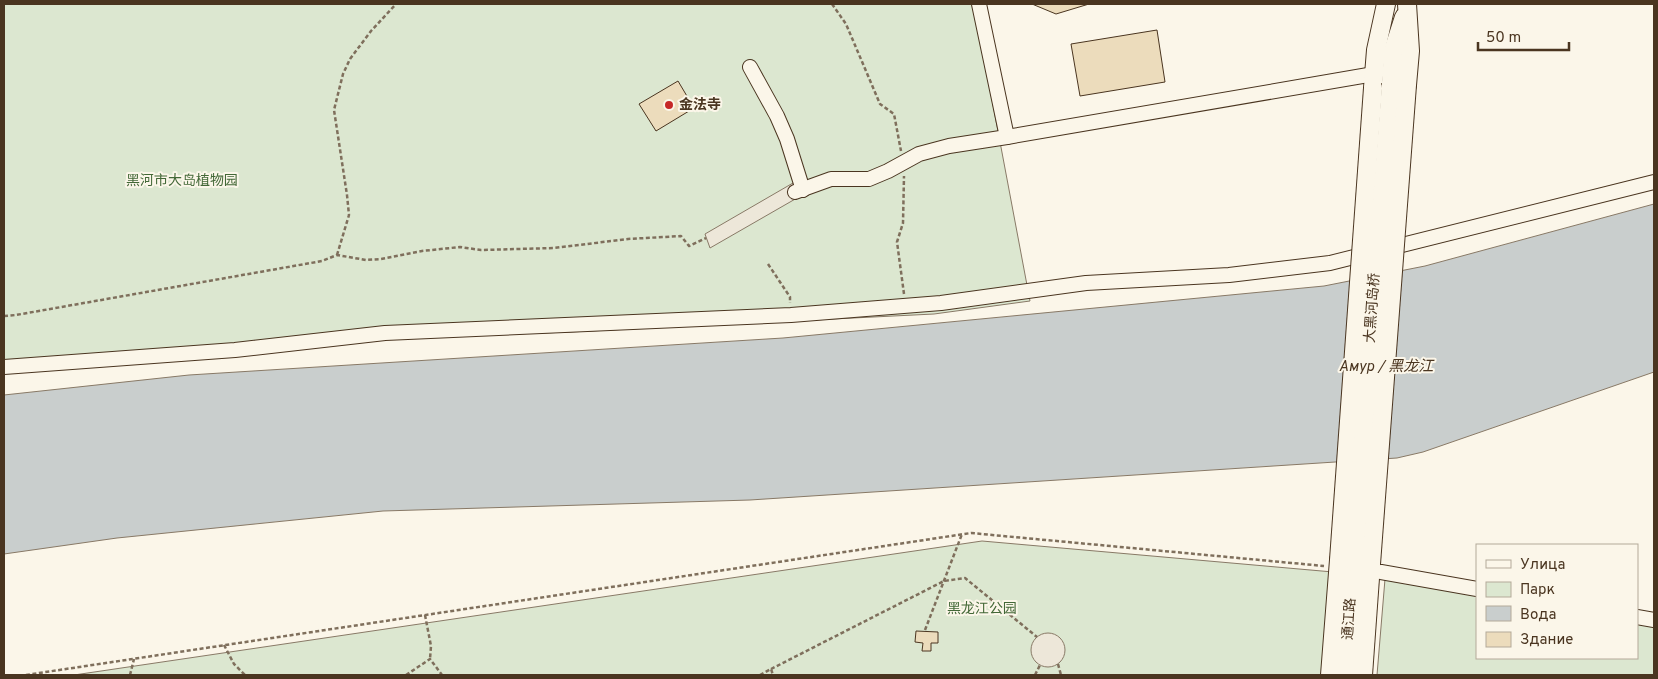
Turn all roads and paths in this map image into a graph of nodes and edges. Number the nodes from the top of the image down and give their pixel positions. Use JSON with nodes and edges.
{"nodes":[{"id":1,"x":396,"y":4,"type":"edge"},
{"id":2,"x":832,"y":4,"type":"edge"},
{"id":3,"x":979,"y":4,"type":"edge"},
{"id":4,"x":1386,"y":6,"type":"edge"},
{"id":5,"x":1407,"y":6,"type":"edge"},
{"id":6,"x":1393,"y":51,"type":"junction"},
{"id":7,"x":750,"y":67,"type":"dead end"},
{"id":8,"x":1373,"y":81,"type":"junction"},
{"id":9,"x":1399,"y":85,"type":"junction"},
{"id":10,"x":1007,"y":137,"type":"junction"},
{"id":11,"x":903,"y":163,"type":"junction"},
{"id":12,"x":1654,"y":182,"type":"edge"},
{"id":13,"x":706,"y":238,"type":"dead end"},
{"id":14,"x":337,"y":255,"type":"junction"},
{"id":15,"x":768,"y":264,"type":"dead end"},
{"id":16,"x":906,"y":306,"type":"junction"},
{"id":17,"x":791,"y":315,"type":"junction"},
{"id":18,"x":4,"y":316,"type":"edge"},
{"id":19,"x":4,"y":367,"type":"edge"},
{"id":20,"x":962,"y":534,"type":"junction"},
{"id":21,"x":1340,"y":562,"type":"junction"},
{"id":22,"x":1376,"y":568,"type":"junction"},
{"id":23,"x":944,"y":581,"type":"junction"},
{"id":24,"x":1476,"y":589,"type":"edge"},
{"id":25,"x":425,"y":615,"type":"junction"},
{"id":26,"x":1638,"y":617,"type":"edge"},
{"id":27,"x":1654,"y":620,"type":"edge"},
{"id":28,"x":925,"y":630,"type":"dead end"},
{"id":29,"x":1037,"y":637,"type":"dead end"},
{"id":30,"x":224,"y":645,"type":"junction"},
{"id":31,"x":134,"y":659,"type":"junction"},
{"id":32,"x":430,"y":659,"type":"junction"},
{"id":33,"x":1058,"y":664,"type":"dead end"},
{"id":34,"x":1040,"y":665,"type":"dead end"},
{"id":35,"x":771,"y":669,"type":"junction"},
{"id":36,"x":26,"y":675,"type":"edge"},
{"id":37,"x":130,"y":675,"type":"edge"},
{"id":38,"x":245,"y":675,"type":"edge"},
{"id":39,"x":406,"y":675,"type":"edge"},
{"id":40,"x":442,"y":675,"type":"edge"},
{"id":41,"x":760,"y":675,"type":"edge"},
{"id":42,"x":773,"y":675,"type":"edge"},
{"id":43,"x":1035,"y":675,"type":"edge"},
{"id":44,"x":1061,"y":675,"type":"edge"},
{"id":45,"x":1330,"y":675,"type":"edge"},
{"id":46,"x":1346,"y":675,"type":"edge"},
{"id":47,"x":1363,"y":675,"type":"edge"}],
"edges":[{"from":1,"to":14,"type":"path"},
{"from":2,"to":11,"type":"path"},
{"from":3,"to":10,"type":"street"},
{"from":4,"to":6,"type":"main road"},
{"from":4,"to":8,"type":"main road"},
{"from":5,"to":6,"type":"main road"},
{"from":5,"to":9,"type":"main road"},
{"from":6,"to":9,"type":"main road"},
{"from":7,"to":11,"type":"street"},
{"from":8,"to":10,"type":"street"},
{"from":8,"to":21,"type":"main road","bridge":true},
{"from":9,"to":21,"type":"main road","name":"大黑河岛桥","bridge":true},
{"from":9,"to":22,"type":"main road","bridge":true},
{"from":10,"to":11,"type":"street"},
{"from":11,"to":16,"type":"path"},
{"from":12,"to":16,"type":"street"},
{"from":13,"to":14,"type":"path"},
{"from":14,"to":18,"type":"path"},
{"from":15,"to":17,"type":"path"},
{"from":16,"to":17,"type":"street"},
{"from":17,"to":19,"type":"street"},
{"from":20,"to":21,"type":"path"},
{"from":20,"to":23,"type":"path"},
{"from":20,"to":25,"type":"path"},
{"from":21,"to":45,"type":"main road"},
{"from":21,"to":46,"type":"main road","name":"通江路"},
{"from":22,"to":24,"type":"street"},
{"from":22,"to":47,"type":"main road"},
{"from":23,"to":28,"type":"path"},
{"from":23,"to":29,"type":"path"},
{"from":23,"to":35,"type":"path"},
{"from":25,"to":30,"type":"path"},
{"from":25,"to":32,"type":"path"},
{"from":26,"to":27,"type":"street"},
{"from":30,"to":31,"type":"path"},
{"from":30,"to":38,"type":"path"},
{"from":31,"to":36,"type":"path"},
{"from":31,"to":37,"type":"path"},
{"from":32,"to":39,"type":"path"},
{"from":32,"to":40,"type":"path"},
{"from":33,"to":44,"type":"path"},
{"from":34,"to":43,"type":"path"},
{"from":35,"to":41,"type":"path"},
{"from":35,"to":42,"type":"path"}]}
